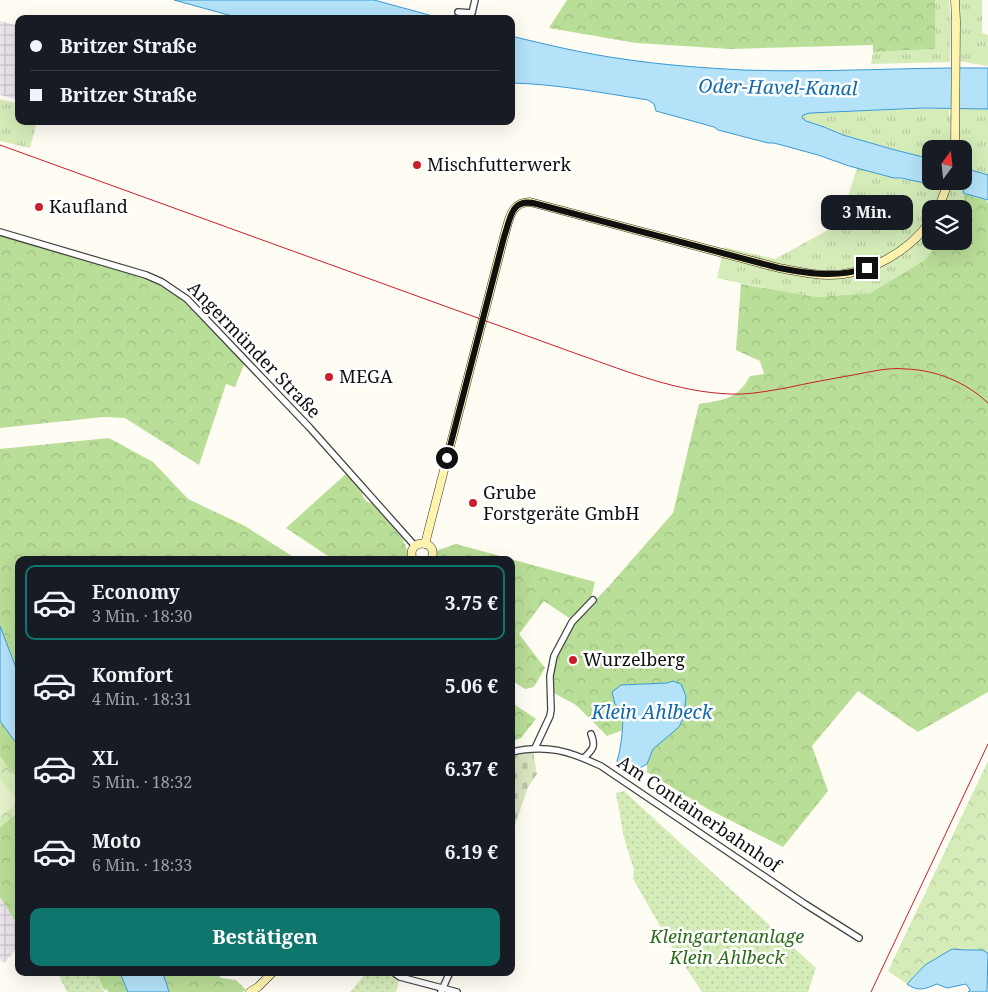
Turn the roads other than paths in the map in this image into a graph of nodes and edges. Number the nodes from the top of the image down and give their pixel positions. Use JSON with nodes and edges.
{"nodes":[{"id":1,"x":475,"y":0,"type":"edge"},
{"id":2,"x":955,"y":0,"type":"edge"},
{"id":3,"x":458,"y":12,"type":"dead end"},
{"id":4,"x":954,"y":140,"type":"edge"},
{"id":5,"x":922,"y":231,"type":"edge"},
{"id":6,"x":0,"y":232,"type":"edge"},
{"id":7,"x":425,"y":544,"type":"junction"},
{"id":8,"x":415,"y":546,"type":"junction"},
{"id":9,"x":411,"y":556,"type":"edge"},
{"id":10,"x":433,"y":556,"type":"edge"},
{"id":11,"x":592,"y":600,"type":"dead end"},
{"id":12,"x":591,"y":734,"type":"dead end"},
{"id":13,"x":535,"y":748,"type":"junction"},
{"id":14,"x":515,"y":751,"type":"edge"},
{"id":15,"x":584,"y":758,"type":"junction"},
{"id":16,"x":859,"y":938,"type":"dead end"},
{"id":17,"x":269,"y":976,"type":"edge"},
{"id":18,"x":398,"y":976,"type":"edge"},
{"id":19,"x":448,"y":976,"type":"edge"},
{"id":20,"x":442,"y":990,"type":"edge"},
{"id":21,"x":250,"y":992,"type":"edge"},
{"id":22,"x":457,"y":992,"type":"edge"}],
"edges":[{"from":1,"to":3,"type":"street"},
{"from":2,"to":4,"type":"main road"},
{"from":5,"to":7,"type":"main road"},
{"from":6,"to":8,"type":"street","name":"Angermünder Straße"},
{"from":7,"to":8,"type":"main road"},
{"from":7,"to":10,"type":"main road"},
{"from":8,"to":9,"type":"main road"},
{"from":11,"to":13,"type":"street"},
{"from":12,"to":15,"type":"street"},
{"from":13,"to":14,"type":"street","name":"Am Containerbahnhof"},
{"from":13,"to":15,"type":"street","name":"Am Containerbahnhof"},
{"from":15,"to":16,"type":"street","name":"Am Containerbahnhof"},
{"from":17,"to":21,"type":"main road"},
{"from":18,"to":20,"type":"street"},
{"from":19,"to":20,"type":"street"},
{"from":20,"to":22,"type":"street"}]}
